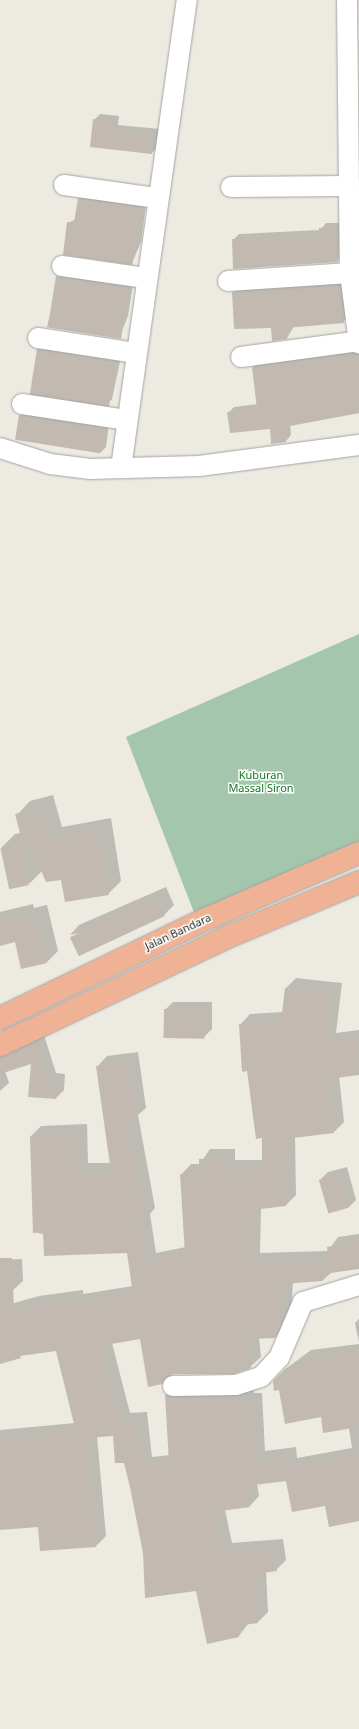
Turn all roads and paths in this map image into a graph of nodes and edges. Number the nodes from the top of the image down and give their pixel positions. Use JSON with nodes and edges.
{"nodes":[{"id":1,"x":187,"y":0,"type":"edge"},
{"id":2,"x":347,"y":0,"type":"edge"},
{"id":3,"x":64,"y":185,"type":"dead end"},
{"id":4,"x":349,"y":186,"type":"junction"},
{"id":5,"x":230,"y":187,"type":"dead end"},
{"id":6,"x":157,"y":198,"type":"junction"},
{"id":7,"x":62,"y":266,"type":"dead end"},
{"id":8,"x":350,"y":273,"type":"junction"},
{"id":9,"x":145,"y":278,"type":"junction"},
{"id":10,"x":228,"y":281,"type":"dead end"},
{"id":11,"x":38,"y":338,"type":"dead end"},
{"id":12,"x":359,"y":342,"type":"edge"},
{"id":13,"x":135,"y":353,"type":"junction"},
{"id":14,"x":242,"y":357,"type":"dead end"},
{"id":15,"x":22,"y":404,"type":"dead end"},
{"id":16,"x":126,"y":420,"type":"junction"},
{"id":17,"x":359,"y":444,"type":"edge"},
{"id":18,"x":0,"y":448,"type":"edge"},
{"id":19,"x":121,"y":468,"type":"junction"},
{"id":20,"x":359,"y":853,"type":"edge"},
{"id":21,"x":359,"y":882,"type":"edge"},
{"id":22,"x":0,"y":1018,"type":"edge"},
{"id":23,"x":0,"y":1045,"type":"edge"},
{"id":24,"x":359,"y":1285,"type":"edge"},
{"id":25,"x":173,"y":1386,"type":"dead end"}],
"edges":[{"from":1,"to":6,"type":"street"},
{"from":2,"to":4,"type":"street"},
{"from":3,"to":6,"type":"street"},
{"from":4,"to":5,"type":"street"},
{"from":4,"to":8,"type":"street"},
{"from":6,"to":9,"type":"street"},
{"from":7,"to":9,"type":"street"},
{"from":8,"to":10,"type":"street"},
{"from":8,"to":12,"type":"street"},
{"from":9,"to":13,"type":"street"},
{"from":11,"to":13,"type":"street"},
{"from":12,"to":14,"type":"street"},
{"from":13,"to":16,"type":"street"},
{"from":15,"to":16,"type":"street"},
{"from":16,"to":19,"type":"street"},
{"from":17,"to":19,"type":"street"},
{"from":18,"to":19,"type":"street"},
{"from":20,"to":22,"type":"highway","name":"Jalan Bandara"},
{"from":21,"to":23,"type":"highway"},
{"from":24,"to":25,"type":"street"}]}
